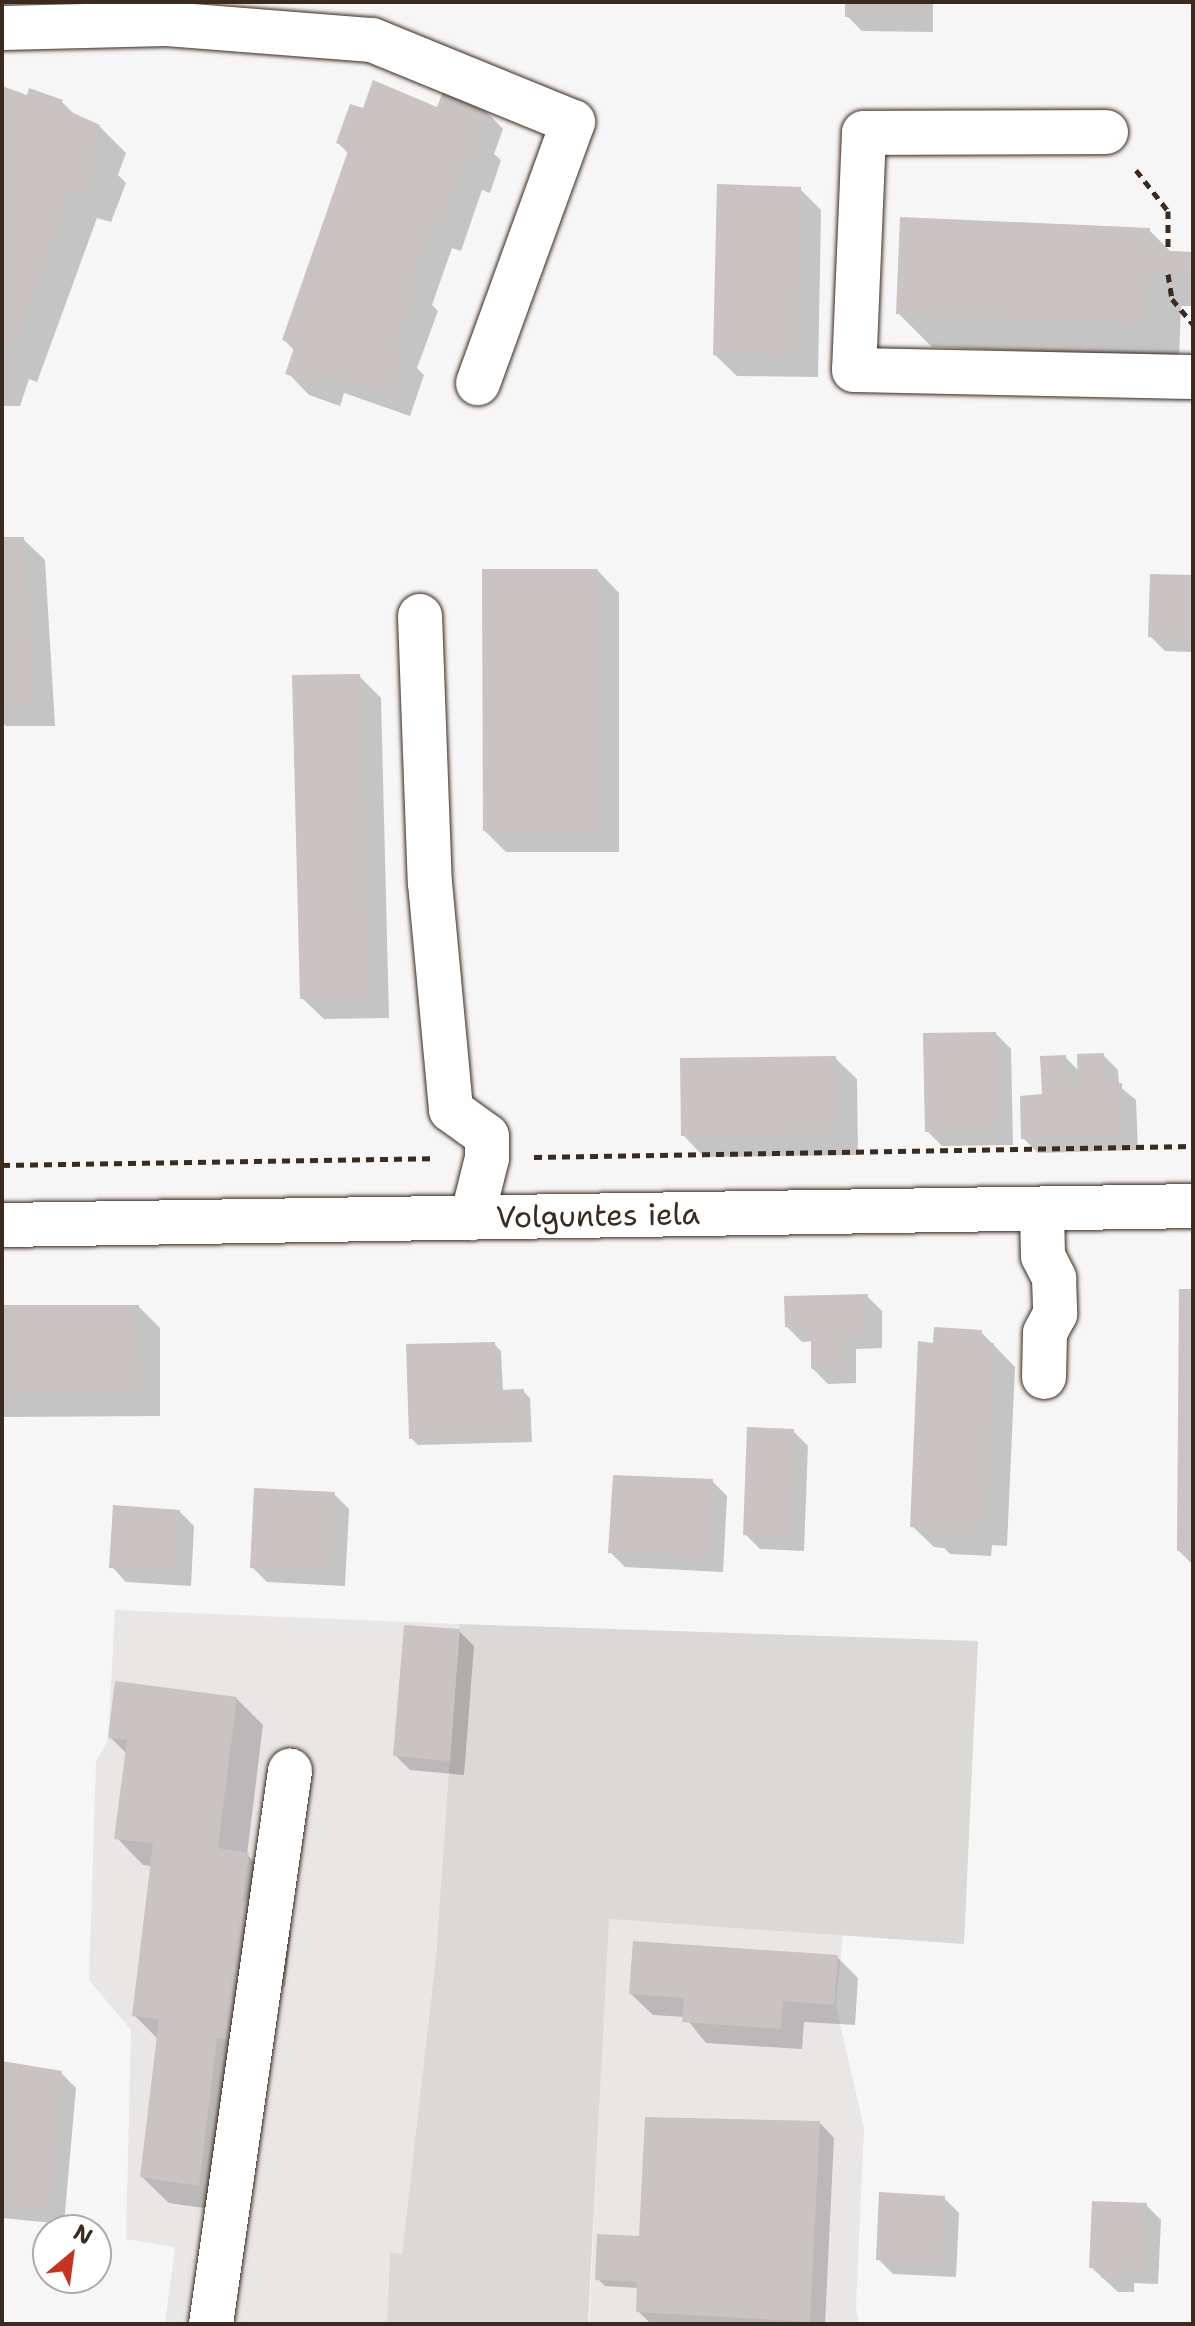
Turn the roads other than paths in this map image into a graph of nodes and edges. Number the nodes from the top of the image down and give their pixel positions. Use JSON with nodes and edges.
{"nodes":[{"id":1,"x":167,"y":13,"type":"edge"},
{"id":2,"x":74,"y":15,"type":"edge"},
{"id":3,"x":2,"y":28,"type":"edge"},
{"id":4,"x":1106,"y":132,"type":"road end"},
{"id":5,"x":1193,"y":377,"type":"edge"},
{"id":6,"x":478,"y":383,"type":"dead end"},
{"id":7,"x":420,"y":616,"type":"dead end"},
{"id":8,"x":1193,"y":1206,"type":"edge"},
{"id":9,"x":1042,"y":1209,"type":"junction"},
{"id":10,"x":472,"y":1218,"type":"junction"},
{"id":11,"x":2,"y":1225,"type":"edge"},
{"id":12,"x":1044,"y":1377,"type":"dead end"},
{"id":13,"x":290,"y":1771,"type":"dead end"},
{"id":14,"x":211,"y":2324,"type":"edge"}],
"edges":[{"from":1,"to":2,"type":"street"},
{"from":1,"to":6,"type":"street"},
{"from":2,"to":3,"type":"street"},
{"from":4,"to":5,"type":"street"},
{"from":7,"to":10,"type":"street"},
{"from":8,"to":9,"type":"street","name":"Volguntes iela"},
{"from":9,"to":10,"type":"street","name":"Volguntes iela"},
{"from":9,"to":12,"type":"street"},
{"from":10,"to":11,"type":"street","name":"Volguntes iela"},
{"from":13,"to":14,"type":"street"}]}
